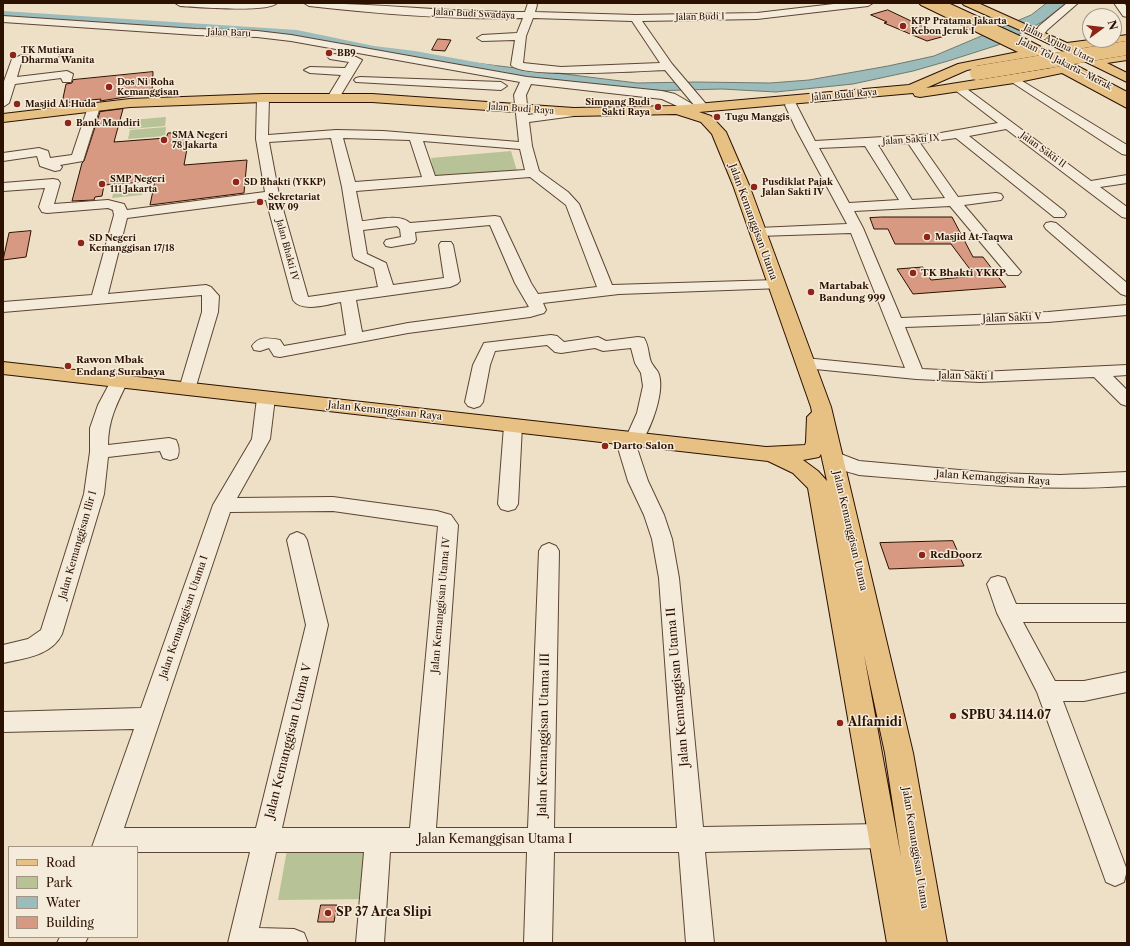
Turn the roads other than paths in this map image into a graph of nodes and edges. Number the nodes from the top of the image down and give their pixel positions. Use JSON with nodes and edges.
{"nodes":[{"id":1,"x":180,"y":3,"type":"edge"},
{"id":2,"x":309,"y":3,"type":"edge"},
{"id":3,"x":532,"y":3,"type":"edge"},
{"id":4,"x":863,"y":3,"type":"edge"},
{"id":5,"x":925,"y":3,"type":"edge"},
{"id":6,"x":938,"y":3,"type":"edge"},
{"id":7,"x":954,"y":3,"type":"edge"},
{"id":8,"x":968,"y":3,"type":"edge"},
{"id":9,"x":1073,"y":3,"type":"edge"},
{"id":10,"x":1119,"y":3,"type":"edge"},
{"id":11,"x":272,"y":4,"type":"edge"},
{"id":12,"x":1127,"y":14,"type":"edge"},
{"id":13,"x":531,"y":15,"type":"junction"},
{"id":14,"x":635,"y":18,"type":"junction"},
{"id":15,"x":3,"y":19,"type":"edge"},
{"id":16,"x":995,"y":25,"type":"junction"},
{"id":17,"x":521,"y":36,"type":"junction"},
{"id":18,"x":482,"y":38,"type":"dead end"},
{"id":19,"x":1027,"y":38,"type":"junction"},
{"id":20,"x":1127,"y":39,"type":"edge"},
{"id":21,"x":1066,"y":47,"type":"junction"},
{"id":22,"x":1127,"y":48,"type":"edge"},
{"id":23,"x":377,"y":53,"type":"junction"},
{"id":24,"x":1033,"y":53,"type":"junction"},
{"id":25,"x":54,"y":55,"type":"dead end"},
{"id":26,"x":320,"y":56,"type":"dead end"},
{"id":27,"x":1127,"y":56,"type":"edge"},
{"id":28,"x":582,"y":57,"type":"dead end"},
{"id":29,"x":1092,"y":61,"type":"junction"},
{"id":30,"x":668,"y":66,"type":"junction"},
{"id":31,"x":1064,"y":69,"type":"junction"},
{"id":32,"x":310,"y":70,"type":"dead end"},
{"id":33,"x":584,"y":70,"type":"junction"},
{"id":34,"x":349,"y":72,"type":"junction"},
{"id":35,"x":1127,"y":78,"type":"edge"},
{"id":36,"x":1014,"y":79,"type":"junction"},
{"id":37,"x":67,"y":80,"type":"dead end"},
{"id":38,"x":11,"y":81,"type":"junction"},
{"id":39,"x":525,"y":84,"type":"junction"},
{"id":40,"x":1127,"y":86,"type":"edge"},
{"id":41,"x":959,"y":88,"type":"junction"},
{"id":42,"x":917,"y":91,"type":"junction"},
{"id":43,"x":1127,"y":97,"type":"edge"},
{"id":44,"x":263,"y":98,"type":"junction"},
{"id":45,"x":333,"y":98,"type":"junction"},
{"id":46,"x":3,"y":103,"type":"edge"},
{"id":47,"x":1127,"y":104,"type":"edge"},
{"id":48,"x":791,"y":105,"type":"junction"},
{"id":49,"x":94,"y":107,"type":"junction"},
{"id":50,"x":697,"y":108,"type":"junction"},
{"id":51,"x":674,"y":110,"type":"junction"},
{"id":52,"x":522,"y":114,"type":"junction"},
{"id":53,"x":3,"y":118,"type":"edge"},
{"id":54,"x":1008,"y":125,"type":"junction"},
{"id":55,"x":719,"y":132,"type":"junction"},
{"id":56,"x":336,"y":134,"type":"junction"},
{"id":57,"x":960,"y":135,"type":"junction"},
{"id":58,"x":415,"y":136,"type":"junction"},
{"id":59,"x":262,"y":139,"type":"junction"},
{"id":60,"x":912,"y":140,"type":"junction"},
{"id":61,"x":870,"y":143,"type":"junction"},
{"id":62,"x":812,"y":145,"type":"junction"},
{"id":63,"x":526,"y":146,"type":"junction"},
{"id":64,"x":1127,"y":151,"type":"edge"},
{"id":65,"x":3,"y":157,"type":"edge"},
{"id":66,"x":45,"y":163,"type":"junction"},
{"id":67,"x":533,"y":173,"type":"junction"},
{"id":68,"x":1127,"y":179,"type":"edge"},
{"id":69,"x":430,"y":181,"type":"junction"},
{"id":70,"x":53,"y":183,"type":"junction"},
{"id":71,"x":1090,"y":185,"type":"junction"},
{"id":72,"x":3,"y":187,"type":"edge"},
{"id":73,"x":349,"y":187,"type":"junction"},
{"id":74,"x":272,"y":195,"type":"junction"},
{"id":75,"x":996,"y":197,"type":"dead end"},
{"id":76,"x":954,"y":202,"type":"junction"},
{"id":77,"x":908,"y":204,"type":"junction"},
{"id":78,"x":845,"y":207,"type":"junction"},
{"id":79,"x":1127,"y":214,"type":"edge"},
{"id":80,"x":121,"y":215,"type":"junction"},
{"id":81,"x":356,"y":226,"type":"junction"},
{"id":82,"x":407,"y":228,"type":"junction"},
{"id":83,"x":856,"y":228,"type":"junction"},
{"id":84,"x":758,"y":232,"type":"junction"},
{"id":85,"x":391,"y":243,"type":"dead end"},
{"id":86,"x":446,"y":245,"type":"dead end"},
{"id":87,"x":1013,"y":272,"type":"dead end"},
{"id":88,"x":777,"y":285,"type":"junction"},
{"id":89,"x":606,"y":290,"type":"junction"},
{"id":90,"x":387,"y":291,"type":"junction"},
{"id":91,"x":1127,"y":291,"type":"edge"},
{"id":92,"x":99,"y":297,"type":"junction"},
{"id":93,"x":348,"y":297,"type":"junction"},
{"id":94,"x":533,"y":299,"type":"junction"},
{"id":95,"x":3,"y":307,"type":"edge"},
{"id":96,"x":1127,"y":310,"type":"edge"},
{"id":97,"x":896,"y":323,"type":"junction"},
{"id":98,"x":355,"y":338,"type":"junction"},
{"id":99,"x":260,"y":346,"type":"dead end"},
{"id":100,"x":805,"y":363,"type":"junction"},
{"id":101,"x":3,"y":368,"type":"edge"},
{"id":102,"x":1127,"y":370,"type":"edge"},
{"id":103,"x":1099,"y":372,"type":"junction"},
{"id":104,"x":916,"y":374,"type":"junction"},
{"id":105,"x":119,"y":381,"type":"junction"},
{"id":106,"x":188,"y":389,"type":"junction"},
{"id":107,"x":266,"y":398,"type":"junction"},
{"id":108,"x":1127,"y":400,"type":"edge"},
{"id":109,"x":474,"y":402,"type":"dead end"},
{"id":110,"x":821,"y":407,"type":"junction"},
{"id":111,"x":514,"y":426,"type":"junction"},
{"id":112,"x":629,"y":439,"type":"junction"},
{"id":113,"x":99,"y":452,"type":"junction"},
{"id":114,"x":170,"y":454,"type":"dead end"},
{"id":115,"x":766,"y":454,"type":"junction"},
{"id":116,"x":843,"y":466,"type":"junction"},
{"id":117,"x":1127,"y":479,"type":"edge"},
{"id":118,"x":508,"y":504,"type":"dead end"},
{"id":119,"x":223,"y":505,"type":"junction"},
{"id":120,"x":297,"y":540,"type":"dead end"},
{"id":121,"x":549,"y":551,"type":"dead end"},
{"id":122,"x":998,"y":584,"type":"dead end"},
{"id":123,"x":1008,"y":613,"type":"junction"},
{"id":124,"x":1127,"y":613,"type":"edge"},
{"id":125,"x":3,"y":654,"type":"edge"},
{"id":126,"x":1127,"y":682,"type":"edge"},
{"id":127,"x":1048,"y":691,"type":"junction"},
{"id":128,"x":149,"y":718,"type":"junction"},
{"id":129,"x":3,"y":722,"type":"edge"},
{"id":130,"x":882,"y":836,"type":"junction"},
{"id":131,"x":265,"y":840,"type":"junction"},
{"id":132,"x":378,"y":840,"type":"junction"},
{"id":133,"x":422,"y":840,"type":"junction"},
{"id":134,"x":542,"y":840,"type":"junction"},
{"id":135,"x":692,"y":840,"type":"junction"},
{"id":136,"x":106,"y":844,"type":"edge"},
{"id":137,"x":1115,"y":873,"type":"dead end"},
{"id":138,"x":242,"y":942,"type":"edge"},
{"id":139,"x":294,"y":943,"type":"edge"},
{"id":140,"x":370,"y":943,"type":"edge"},
{"id":141,"x":538,"y":943,"type":"edge"},
{"id":142,"x":700,"y":943,"type":"edge"},
{"id":143,"x":903,"y":943,"type":"edge"},
{"id":144,"x":931,"y":943,"type":"edge"}],
"edges":[{"from":1,"to":11,"type":"street"},
{"from":2,"to":13,"type":"street","name":"Jalan Budi Swadaya"},
{"from":3,"to":13,"type":"street"},
{"from":4,"to":14,"type":"street","name":"Jalan Budi I"},
{"from":5,"to":16,"type":"main road"},
{"from":6,"to":16,"type":"main road","name":"Jalan Tol Jakarta–Merak"},
{"from":7,"to":16,"type":"main road","name":"Jalan Tol Jakarta–Merak"},
{"from":8,"to":16,"type":"main road"},
{"from":9,"to":19,"type":"street"},
{"from":10,"to":12,"type":"street"},
{"from":13,"to":14,"type":"street","name":"Jalan Budi I"},
{"from":13,"to":17,"type":"street"},
{"from":14,"to":30,"type":"street"},
{"from":15,"to":23,"type":"street","name":"Jalan Baru"},
{"from":16,"to":19,"type":"main road"},
{"from":16,"to":19,"type":"main road","name":"Jalan Tol Jakarta–Merak"},
{"from":17,"to":18,"type":"street"},
{"from":17,"to":33,"type":"street"},
{"from":19,"to":21,"type":"main road","name":"Jalan Arjuna Utara"},
{"from":19,"to":24,"type":"main road"},
{"from":19,"to":40,"type":"main road","name":"Jalan Tol Jakarta–Merak"},
{"from":19,"to":43,"type":"main road","name":"Jalan Tol Jakarta–Merak"},
{"from":20,"to":21,"type":"main road"},
{"from":21,"to":29,"type":"main road","name":"Jalan Arjuna Utara"},
{"from":22,"to":42,"type":"main road","bridge":true},
{"from":23,"to":39,"type":"street","name":"Jalan Baru"},
{"from":23,"to":39,"type":"street"},
{"from":24,"to":31,"type":"main road"},
{"from":24,"to":42,"type":"main road","name":"Jalan Budi Raya"},
{"from":25,"to":38,"type":"street"},
{"from":26,"to":34,"type":"street"},
{"from":27,"to":29,"type":"main road"},
{"from":28,"to":33,"type":"street"},
{"from":29,"to":35,"type":"main road","name":"Jalan Arjuna Utara"},
{"from":30,"to":33,"type":"street"},
{"from":30,"to":50,"type":"street"},
{"from":31,"to":36,"type":"main road","name":"Jalan Budi Raya"},
{"from":31,"to":47,"type":"main road"},
{"from":32,"to":34,"type":"street"},
{"from":34,"to":45,"type":"street"},
{"from":36,"to":41,"type":"main road","name":"Jalan Budi Raya"},
{"from":36,"to":64,"type":"street"},
{"from":37,"to":38,"type":"street"},
{"from":38,"to":46,"type":"street"},
{"from":39,"to":50,"type":"street"},
{"from":39,"to":52,"type":"street"},
{"from":41,"to":42,"type":"main road","name":"Jalan Budi Raya"},
{"from":41,"to":54,"type":"street","name":"Jalan Sakti II"},
{"from":42,"to":48,"type":"main road","name":"Jalan Budi Raya"},
{"from":42,"to":50,"type":"main road","name":"Jalan Budi Raya"},
{"from":44,"to":45,"type":"main road","name":"Jalan Budi Raya"},
{"from":44,"to":49,"type":"main road","name":"Jalan Budi Raya"},
{"from":44,"to":59,"type":"street","name":"Jalan Bhakti IV"},
{"from":45,"to":52,"type":"main road","name":"Jalan Budi Raya"},
{"from":48,"to":55,"type":"main road","name":"Jalan Budi Raya"},
{"from":48,"to":62,"type":"street"},
{"from":49,"to":53,"type":"main road","name":"Jalan Budi Raya"},
{"from":49,"to":66,"type":"street"},
{"from":50,"to":51,"type":"main road","name":"Jalan Budi Raya"},
{"from":51,"to":52,"type":"main road","name":"Jalan Budi Raya"},
{"from":51,"to":55,"type":"main road","name":"Jalan Kemanggisan Utama"},
{"from":52,"to":63,"type":"street"},
{"from":54,"to":57,"type":"street","name":"Jalan Sakti IX"},
{"from":54,"to":71,"type":"street","name":"Jalan Sakti II"},
{"from":55,"to":84,"type":"main road","name":"Jalan Kemanggisan Utama"},
{"from":56,"to":58,"type":"street"},
{"from":56,"to":59,"type":"street"},
{"from":56,"to":73,"type":"street"},
{"from":57,"to":60,"type":"street","name":"Jalan Sakti IX"},
{"from":57,"to":91,"type":"street"},
{"from":58,"to":63,"type":"street"},
{"from":58,"to":69,"type":"street"},
{"from":59,"to":74,"type":"street","name":"Jalan Bhakti IV"},
{"from":60,"to":61,"type":"street","name":"Jalan Sakti IX"},
{"from":60,"to":76,"type":"street"},
{"from":61,"to":62,"type":"street","name":"Jalan Sakti IX"},
{"from":61,"to":77,"type":"street"},
{"from":62,"to":78,"type":"street"},
{"from":63,"to":67,"type":"street"},
{"from":65,"to":66,"type":"street"},
{"from":66,"to":70,"type":"street"},
{"from":67,"to":69,"type":"street"},
{"from":67,"to":89,"type":"street"},
{"from":68,"to":71,"type":"street"},
{"from":69,"to":73,"type":"street"},
{"from":70,"to":72,"type":"street"},
{"from":70,"to":80,"type":"street"},
{"from":71,"to":79,"type":"street","name":"Jalan Sakti II"},
{"from":73,"to":81,"type":"street"},
{"from":74,"to":80,"type":"street"},
{"from":74,"to":93,"type":"street","name":"Jalan Bhakti IV"},
{"from":75,"to":76,"type":"street"},
{"from":76,"to":77,"type":"street"},
{"from":76,"to":87,"type":"street"},
{"from":77,"to":78,"type":"street"},
{"from":78,"to":83,"type":"street"},
{"from":80,"to":92,"type":"street"},
{"from":81,"to":82,"type":"street"},
{"from":81,"to":90,"type":"street"},
{"from":82,"to":85,"type":"street"},
{"from":82,"to":94,"type":"street"},
{"from":83,"to":84,"type":"street"},
{"from":83,"to":97,"type":"street"},
{"from":84,"to":88,"type":"main road","name":"Jalan Kemanggisan Utama"},
{"from":86,"to":90,"type":"street"},
{"from":88,"to":89,"type":"street"},
{"from":88,"to":100,"type":"main road","name":"Jalan Kemanggisan Utama"},
{"from":89,"to":94,"type":"street"},
{"from":90,"to":93,"type":"street"},
{"from":92,"to":95,"type":"street"},
{"from":92,"to":106,"type":"street"},
{"from":93,"to":98,"type":"street"},
{"from":94,"to":98,"type":"street"},
{"from":96,"to":97,"type":"street","name":"Jalan Sakti V"},
{"from":97,"to":104,"type":"street"},
{"from":98,"to":99,"type":"street"},
{"from":100,"to":104,"type":"street","name":"Jalan Sakti I"},
{"from":100,"to":110,"type":"main road","name":"Jalan Kemanggisan Utama"},
{"from":101,"to":105,"type":"main road","name":"Jalan Kemanggisan Raya"},
{"from":102,"to":103,"type":"street","name":"Jalan Sakti I"},
{"from":103,"to":104,"type":"street","name":"Jalan Sakti I"},
{"from":103,"to":108,"type":"street"},
{"from":105,"to":106,"type":"main road","name":"Jalan Kemanggisan Raya"},
{"from":105,"to":113,"type":"street","name":"Jalan Kemanggisan Ilir I"},
{"from":106,"to":107,"type":"main road","name":"Jalan Kemanggisan Raya"},
{"from":107,"to":111,"type":"main road","name":"Jalan Kemanggisan Raya"},
{"from":107,"to":119,"type":"street","name":"Jalan Kemanggisan Utama I"},
{"from":109,"to":112,"type":"street"},
{"from":110,"to":115,"type":"main road"},
{"from":110,"to":116,"type":"main road","name":"Jalan Kemanggisan Utama"},
{"from":111,"to":112,"type":"main road","name":"Jalan Kemanggisan Raya"},
{"from":111,"to":118,"type":"street"},
{"from":112,"to":115,"type":"main road","name":"Jalan Kemanggisan Raya"},
{"from":112,"to":135,"type":"street","name":"Jalan Kemanggisan Utama II"},
{"from":113,"to":114,"type":"street"},
{"from":113,"to":125,"type":"street","name":"Jalan Kemanggisan Ilir I"},
{"from":115,"to":130,"type":"main road","name":"Jalan Kemanggisan Utama"},
{"from":116,"to":117,"type":"street","name":"Jalan Kemanggisan Raya"},
{"from":116,"to":144,"type":"main road","name":"Jalan Kemanggisan Utama"},
{"from":119,"to":128,"type":"street","name":"Jalan Kemanggisan Utama I"},
{"from":119,"to":133,"type":"street","name":"Jalan Kemanggisan Utama IV"},
{"from":120,"to":131,"type":"street","name":"Jalan Kemanggisan Utama V"},
{"from":121,"to":134,"type":"street","name":"Jalan Kemanggisan Utama III"},
{"from":122,"to":123,"type":"street"},
{"from":123,"to":124,"type":"street"},
{"from":123,"to":127,"type":"street"},
{"from":126,"to":127,"type":"street"},
{"from":127,"to":137,"type":"street"},
{"from":128,"to":129,"type":"street"},
{"from":128,"to":136,"type":"street","name":"Jalan Kemanggisan Utama I"},
{"from":130,"to":135,"type":"street","name":"Jalan Kemanggisan Utama I"},
{"from":130,"to":143,"type":"main road","name":"Jalan Kemanggisan Utama"},
{"from":131,"to":132,"type":"street","name":"Jalan Kemanggisan Utama I"},
{"from":131,"to":136,"type":"street","name":"Jalan Kemanggisan Utama I"},
{"from":131,"to":138,"type":"street","name":"Jalan Kemanggisan Utama V"},
{"from":132,"to":133,"type":"street","name":"Jalan Kemanggisan Utama I"},
{"from":132,"to":140,"type":"street"},
{"from":133,"to":134,"type":"street","name":"Jalan Kemanggisan Utama I"},
{"from":134,"to":135,"type":"street","name":"Jalan Kemanggisan Utama I"},
{"from":134,"to":141,"type":"street","name":"Jalan Kemanggisan Utama III"},
{"from":135,"to":142,"type":"street","name":"Jalan Kemanggisan Utama II"},
{"from":138,"to":139,"type":"street"}]}
